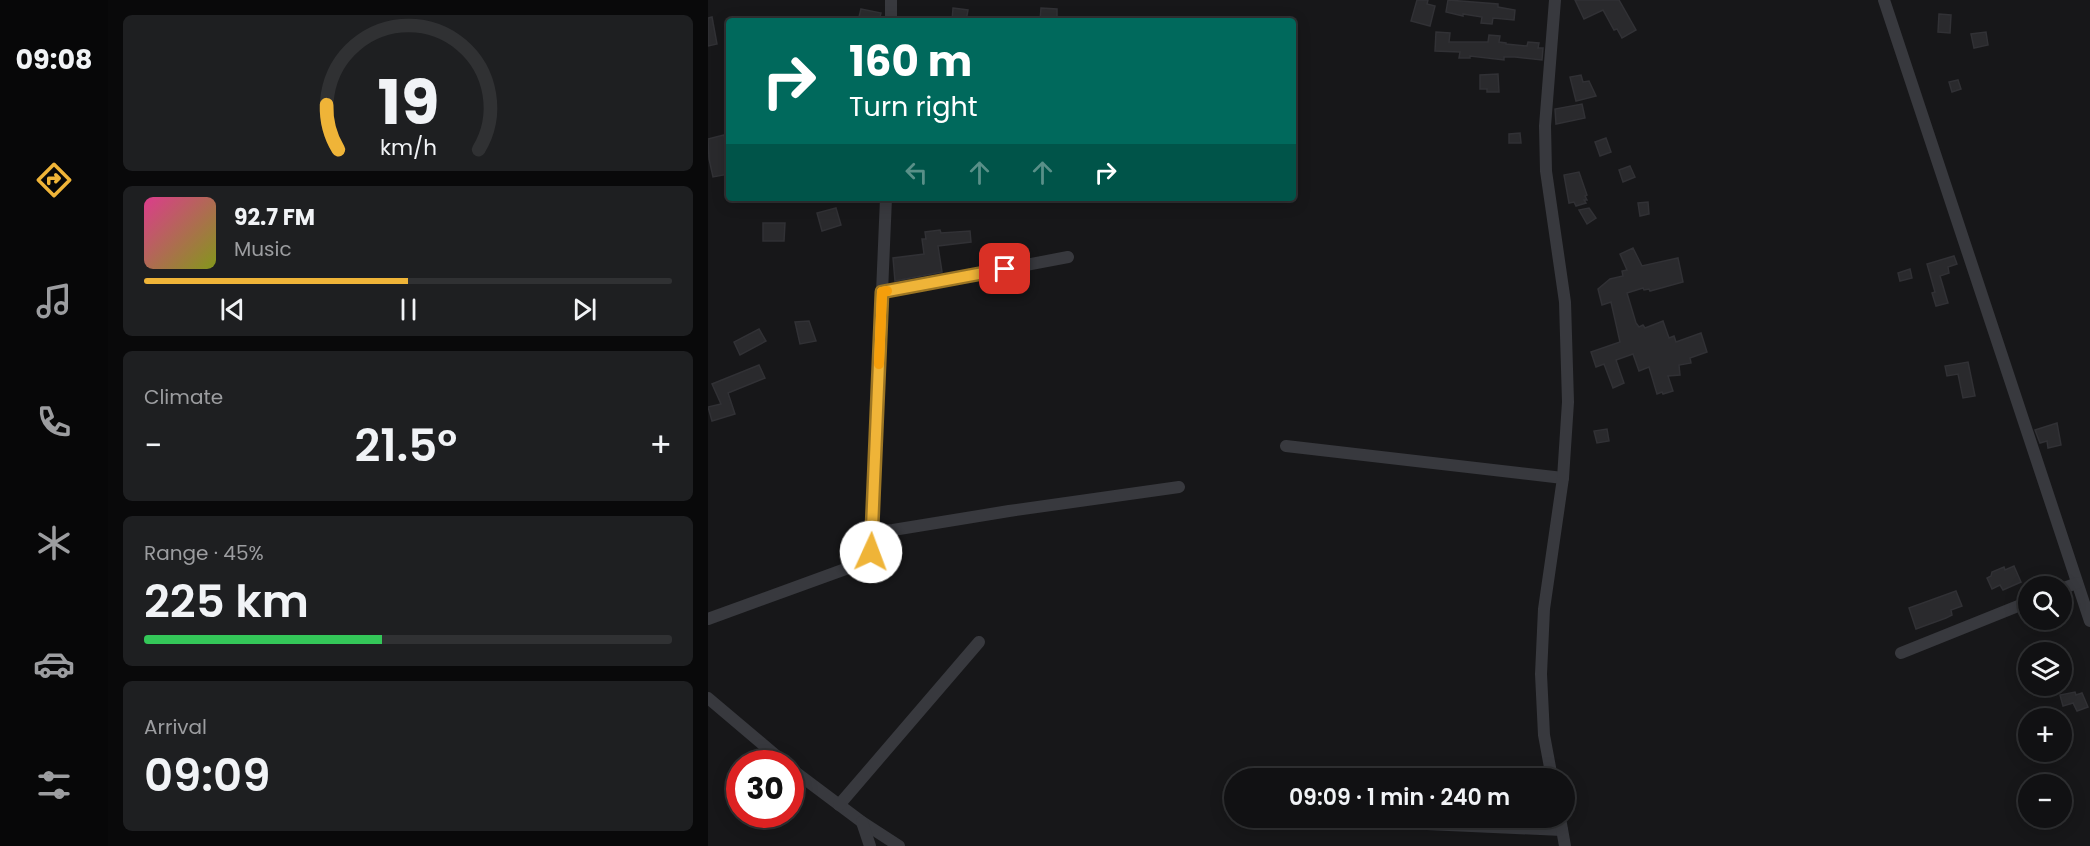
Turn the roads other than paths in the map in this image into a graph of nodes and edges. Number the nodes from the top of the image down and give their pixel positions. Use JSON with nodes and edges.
{"nodes":[{"id":1,"x":891,"y":0,"type":"edge"},
{"id":2,"x":1555,"y":0,"type":"edge"},
{"id":3,"x":1884,"y":0,"type":"edge"},
{"id":4,"x":891,"y":18,"type":"edge"},
{"id":5,"x":886,"y":201,"type":"edge"},
{"id":6,"x":1068,"y":257,"type":"dead end"},
{"id":7,"x":882,"y":292,"type":"junction"},
{"id":8,"x":1286,"y":446,"type":"dead end"},
{"id":9,"x":1563,"y":478,"type":"junction"},
{"id":10,"x":1179,"y":487,"type":"dead end"},
{"id":11,"x":872,"y":531,"type":"junction"},
{"id":12,"x":2078,"y":583,"type":"junction"},
{"id":13,"x":2072,"y":585,"type":"edge"},
{"id":14,"x":2018,"y":606,"type":"edge"},
{"id":15,"x":708,"y":619,"type":"edge"},
{"id":16,"x":2090,"y":621,"type":"edge"},
{"id":17,"x":979,"y":642,"type":"dead end"},
{"id":18,"x":1901,"y":652,"type":"dead end"},
{"id":19,"x":708,"y":698,"type":"edge"},
{"id":20,"x":769,"y":750,"type":"edge"},
{"id":21,"x":1550,"y":768,"type":"edge"},
{"id":22,"x":804,"y":779,"type":"edge"},
{"id":23,"x":839,"y":805,"type":"junction"},
{"id":24,"x":862,"y":822,"type":"junction"},
{"id":25,"x":1562,"y":828,"type":"edge"},
{"id":26,"x":870,"y":846,"type":"edge"},
{"id":27,"x":899,"y":846,"type":"edge"},
{"id":28,"x":1565,"y":846,"type":"edge"}],
"edges":[{"from":1,"to":4,"type":"street"},
{"from":2,"to":9,"type":"street"},
{"from":3,"to":12,"type":"street"},
{"from":5,"to":7,"type":"street"},
{"from":6,"to":7,"type":"street"},
{"from":7,"to":11,"type":"street"},
{"from":8,"to":9,"type":"street"},
{"from":9,"to":21,"type":"street"},
{"from":10,"to":11,"type":"street"},
{"from":11,"to":15,"type":"street"},
{"from":12,"to":13,"type":"street"},
{"from":12,"to":16,"type":"street"},
{"from":14,"to":18,"type":"street"},
{"from":17,"to":23,"type":"street"},
{"from":19,"to":20,"type":"street"},
{"from":22,"to":23,"type":"street"},
{"from":23,"to":24,"type":"street"},
{"from":24,"to":26,"type":"street"},
{"from":24,"to":27,"type":"street"},
{"from":25,"to":28,"type":"street"}]}
